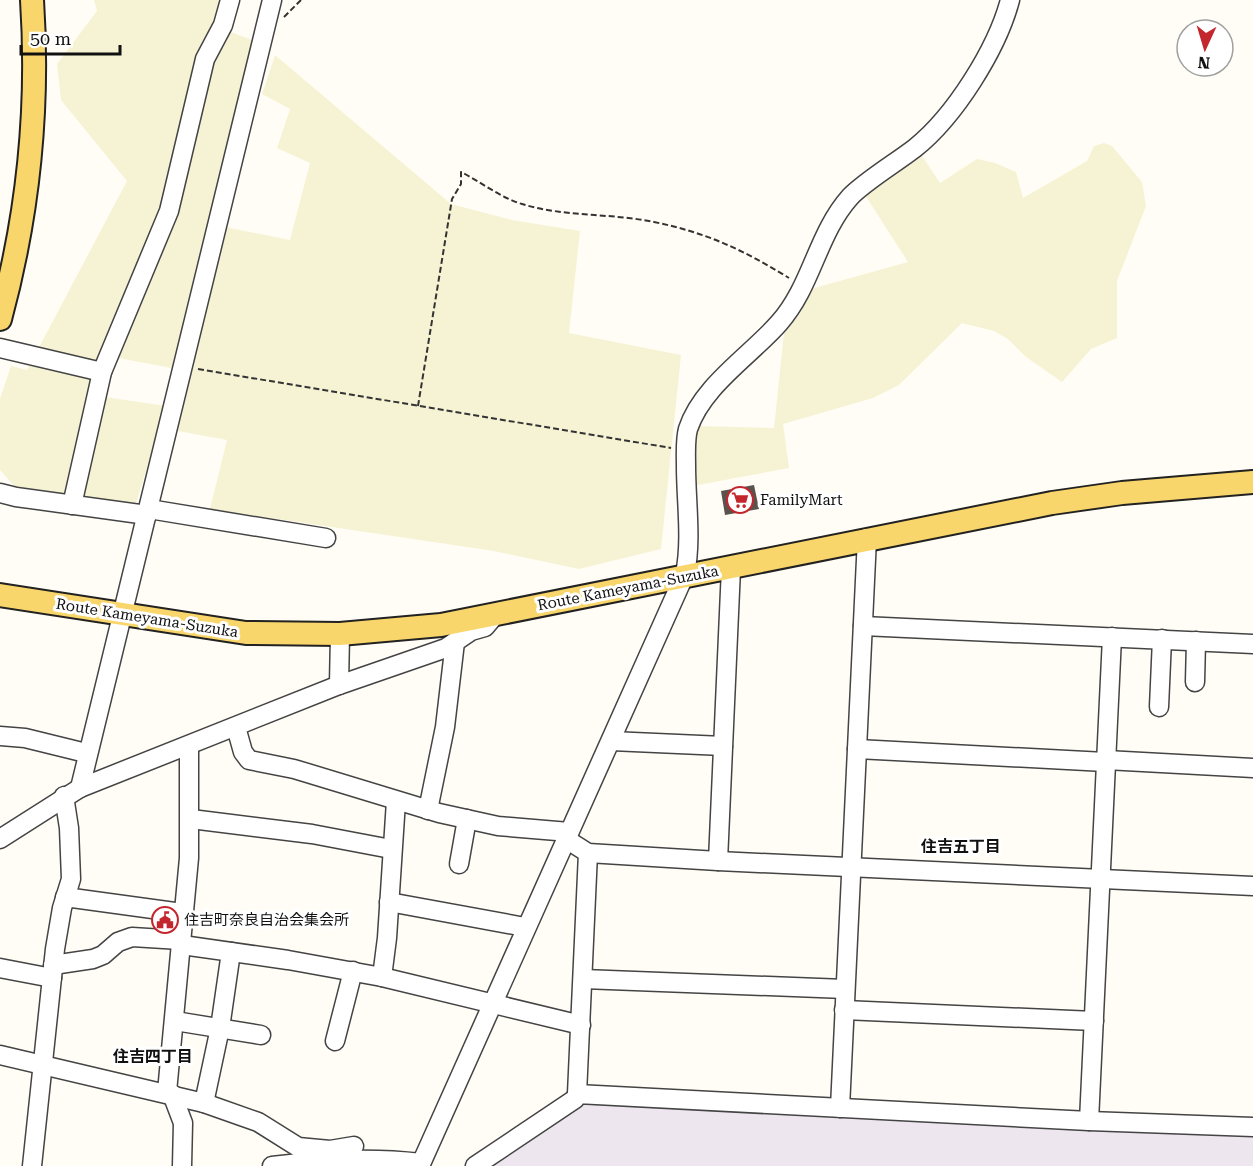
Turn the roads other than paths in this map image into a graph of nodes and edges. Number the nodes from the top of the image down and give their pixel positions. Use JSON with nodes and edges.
{"nodes":[{"id":1,"x":32,"y":0,"type":"edge"},
{"id":2,"x":230,"y":0,"type":"edge"},
{"id":3,"x":272,"y":0,"type":"edge"},
{"id":4,"x":1010,"y":0,"type":"edge"},
{"id":5,"x":0,"y":319,"type":"edge"},
{"id":6,"x":0,"y":348,"type":"edge"},
{"id":7,"x":102,"y":372,"type":"junction"},
{"id":8,"x":1253,"y":482,"type":"edge"},
{"id":9,"x":0,"y":493,"type":"edge"},
{"id":10,"x":72,"y":505,"type":"junction"},
{"id":11,"x":148,"y":512,"type":"junction"},
{"id":12,"x":326,"y":538,"type":"dead end"},
{"id":13,"x":867,"y":538,"type":"junction"},
{"id":14,"x":731,"y":568,"type":"junction"},
{"id":15,"x":685,"y":574,"type":"junction"},
{"id":16,"x":0,"y":595,"type":"edge"},
{"id":17,"x":121,"y":614,"type":"junction"},
{"id":18,"x":496,"y":614,"type":"junction"},
{"id":19,"x":863,"y":626,"type":"junction"},
{"id":20,"x":340,"y":634,"type":"junction"},
{"id":21,"x":1112,"y":637,"type":"junction"},
{"id":22,"x":1162,"y":639,"type":"junction"},
{"id":23,"x":1196,"y":641,"type":"junction"},
{"id":24,"x":455,"y":642,"type":"junction"},
{"id":25,"x":1253,"y":644,"type":"edge"},
{"id":26,"x":1195,"y":682,"type":"dead end"},
{"id":27,"x":339,"y":685,"type":"junction"},
{"id":28,"x":1159,"y":706,"type":"dead end"},
{"id":29,"x":236,"y":727,"type":"junction"},
{"id":30,"x":0,"y":736,"type":"edge"},
{"id":31,"x":611,"y":741,"type":"junction"},
{"id":32,"x":189,"y":746,"type":"junction"},
{"id":33,"x":723,"y":746,"type":"junction"},
{"id":34,"x":857,"y":749,"type":"junction"},
{"id":35,"x":86,"y":753,"type":"junction"},
{"id":36,"x":1106,"y":761,"type":"junction"},
{"id":37,"x":1253,"y":768,"type":"edge"},
{"id":38,"x":72,"y":792,"type":"junction"},
{"id":39,"x":396,"y":801,"type":"junction"},
{"id":40,"x":428,"y":810,"type":"junction"},
{"id":41,"x":191,"y":819,"type":"junction"},
{"id":42,"x":467,"y":819,"type":"junction"},
{"id":43,"x":567,"y":836,"type":"junction"},
{"id":44,"x":0,"y":839,"type":"edge"},
{"id":45,"x":391,"y":849,"type":"junction"},
{"id":46,"x":588,"y":853,"type":"junction"},
{"id":47,"x":718,"y":861,"type":"junction"},
{"id":48,"x":459,"y":864,"type":"dead end"},
{"id":49,"x":850,"y":867,"type":"junction"},
{"id":50,"x":1100,"y":879,"type":"junction"},
{"id":51,"x":1253,"y":886,"type":"edge"},
{"id":52,"x":66,"y":897,"type":"junction"},
{"id":53,"x":389,"y":903,"type":"junction"},
{"id":54,"x":182,"y":913,"type":"junction"},
{"id":55,"x":525,"y":927,"type":"junction"},
{"id":56,"x":181,"y":942,"type":"junction"},
{"id":57,"x":231,"y":952,"type":"junction"},
{"id":58,"x":0,"y":968,"type":"edge"},
{"id":59,"x":353,"y":971,"type":"junction"},
{"id":60,"x":53,"y":972,"type":"junction"},
{"id":61,"x":381,"y":977,"type":"junction"},
{"id":62,"x":583,"y":979,"type":"junction"},
{"id":63,"x":845,"y":989,"type":"junction"},
{"id":64,"x":492,"y":1003,"type":"junction"},
{"id":65,"x":844,"y":1010,"type":"junction"},
{"id":66,"x":175,"y":1021,"type":"junction"},
{"id":67,"x":1094,"y":1021,"type":"junction"},
{"id":68,"x":582,"y":1025,"type":"junction"},
{"id":69,"x":220,"y":1028,"type":"junction"},
{"id":70,"x":261,"y":1035,"type":"dead end"},
{"id":71,"x":335,"y":1041,"type":"dead end"},
{"id":72,"x":0,"y":1055,"type":"edge"},
{"id":73,"x":42,"y":1066,"type":"junction"},
{"id":74,"x":169,"y":1093,"type":"junction"},
{"id":75,"x":576,"y":1094,"type":"junction"},
{"id":76,"x":204,"y":1103,"type":"junction"},
{"id":77,"x":840,"y":1108,"type":"junction"},
{"id":78,"x":1089,"y":1121,"type":"junction"},
{"id":79,"x":1253,"y":1127,"type":"edge"},
{"id":80,"x":354,"y":1146,"type":"dead end"},
{"id":81,"x":332,"y":1158,"type":"edge"},
{"id":82,"x":420,"y":1165,"type":"edge"},
{"id":83,"x":32,"y":1166,"type":"edge"},
{"id":84,"x":182,"y":1166,"type":"edge"},
{"id":85,"x":272,"y":1166,"type":"edge"},
{"id":86,"x":475,"y":1166,"type":"edge"}],
"edges":[{"from":1,"to":5,"type":"main road"},
{"from":2,"to":7,"type":"street"},
{"from":3,"to":11,"type":"street"},
{"from":4,"to":15,"type":"street"},
{"from":6,"to":7,"type":"street"},
{"from":7,"to":10,"type":"street"},
{"from":8,"to":13,"type":"main road","name":"Route Kameyama-Suzuka"},
{"from":9,"to":10,"type":"street"},
{"from":10,"to":11,"type":"street"},
{"from":11,"to":12,"type":"street"},
{"from":11,"to":17,"type":"street"},
{"from":13,"to":14,"type":"main road","name":"Route Kameyama-Suzuka"},
{"from":13,"to":19,"type":"street"},
{"from":14,"to":15,"type":"main road","name":"Route Kameyama-Suzuka"},
{"from":14,"to":33,"type":"street"},
{"from":15,"to":18,"type":"main road","name":"Route Kameyama-Suzuka"},
{"from":15,"to":31,"type":"street"},
{"from":16,"to":17,"type":"main road","name":"Route Kameyama-Suzuka"},
{"from":17,"to":20,"type":"main road","name":"Route Kameyama-Suzuka"},
{"from":17,"to":35,"type":"street"},
{"from":18,"to":20,"type":"main road","name":"Route Kameyama-Suzuka"},
{"from":18,"to":24,"type":"street"},
{"from":19,"to":21,"type":"street"},
{"from":19,"to":34,"type":"street"},
{"from":20,"to":27,"type":"street"},
{"from":21,"to":22,"type":"street"},
{"from":21,"to":36,"type":"street"},
{"from":22,"to":23,"type":"street"},
{"from":22,"to":28,"type":"street"},
{"from":23,"to":25,"type":"street"},
{"from":23,"to":26,"type":"street"},
{"from":24,"to":27,"type":"street"},
{"from":24,"to":40,"type":"street"},
{"from":27,"to":29,"type":"street"},
{"from":29,"to":32,"type":"street"},
{"from":29,"to":39,"type":"street"},
{"from":30,"to":35,"type":"street"},
{"from":31,"to":33,"type":"street"},
{"from":31,"to":43,"type":"street"},
{"from":32,"to":38,"type":"street"},
{"from":32,"to":41,"type":"street"},
{"from":33,"to":47,"type":"street"},
{"from":34,"to":36,"type":"street"},
{"from":34,"to":49,"type":"street"},
{"from":35,"to":38,"type":"street"},
{"from":36,"to":37,"type":"street"},
{"from":36,"to":50,"type":"street"},
{"from":38,"to":44,"type":"street"},
{"from":38,"to":52,"type":"street"},
{"from":39,"to":40,"type":"street"},
{"from":39,"to":45,"type":"street"},
{"from":40,"to":42,"type":"street"},
{"from":41,"to":45,"type":"street"},
{"from":41,"to":54,"type":"street"},
{"from":42,"to":43,"type":"street"},
{"from":42,"to":48,"type":"street"},
{"from":43,"to":46,"type":"street"},
{"from":43,"to":55,"type":"street"},
{"from":45,"to":53,"type":"street"},
{"from":46,"to":47,"type":"street"},
{"from":46,"to":62,"type":"street"},
{"from":47,"to":49,"type":"street"},
{"from":49,"to":50,"type":"street"},
{"from":49,"to":63,"type":"street"},
{"from":50,"to":51,"type":"street"},
{"from":50,"to":67,"type":"street"},
{"from":52,"to":54,"type":"street"},
{"from":52,"to":60,"type":"street"},
{"from":53,"to":55,"type":"street"},
{"from":53,"to":61,"type":"street"},
{"from":54,"to":56,"type":"street"},
{"from":55,"to":64,"type":"street"},
{"from":56,"to":57,"type":"street"},
{"from":56,"to":60,"type":"street"},
{"from":56,"to":66,"type":"street"},
{"from":57,"to":59,"type":"street"},
{"from":57,"to":69,"type":"street"},
{"from":58,"to":60,"type":"street"},
{"from":59,"to":61,"type":"street"},
{"from":59,"to":71,"type":"street"},
{"from":60,"to":73,"type":"street"},
{"from":61,"to":64,"type":"street"},
{"from":62,"to":63,"type":"street"},
{"from":62,"to":68,"type":"street"},
{"from":63,"to":65,"type":"street"},
{"from":64,"to":68,"type":"street"},
{"from":64,"to":82,"type":"street"},
{"from":65,"to":67,"type":"street"},
{"from":65,"to":77,"type":"street"},
{"from":66,"to":69,"type":"street"},
{"from":66,"to":74,"type":"street"},
{"from":67,"to":78,"type":"street"},
{"from":68,"to":75,"type":"street"},
{"from":69,"to":70,"type":"street"},
{"from":69,"to":76,"type":"street"},
{"from":72,"to":73,"type":"street"},
{"from":73,"to":74,"type":"street"},
{"from":73,"to":83,"type":"street"},
{"from":74,"to":76,"type":"street"},
{"from":74,"to":84,"type":"street"},
{"from":75,"to":77,"type":"street"},
{"from":75,"to":86,"type":"street"},
{"from":76,"to":81,"type":"street"},
{"from":77,"to":78,"type":"street"},
{"from":78,"to":79,"type":"street"},
{"from":80,"to":81,"type":"street"},
{"from":81,"to":82,"type":"street"},
{"from":81,"to":85,"type":"street"}]}
